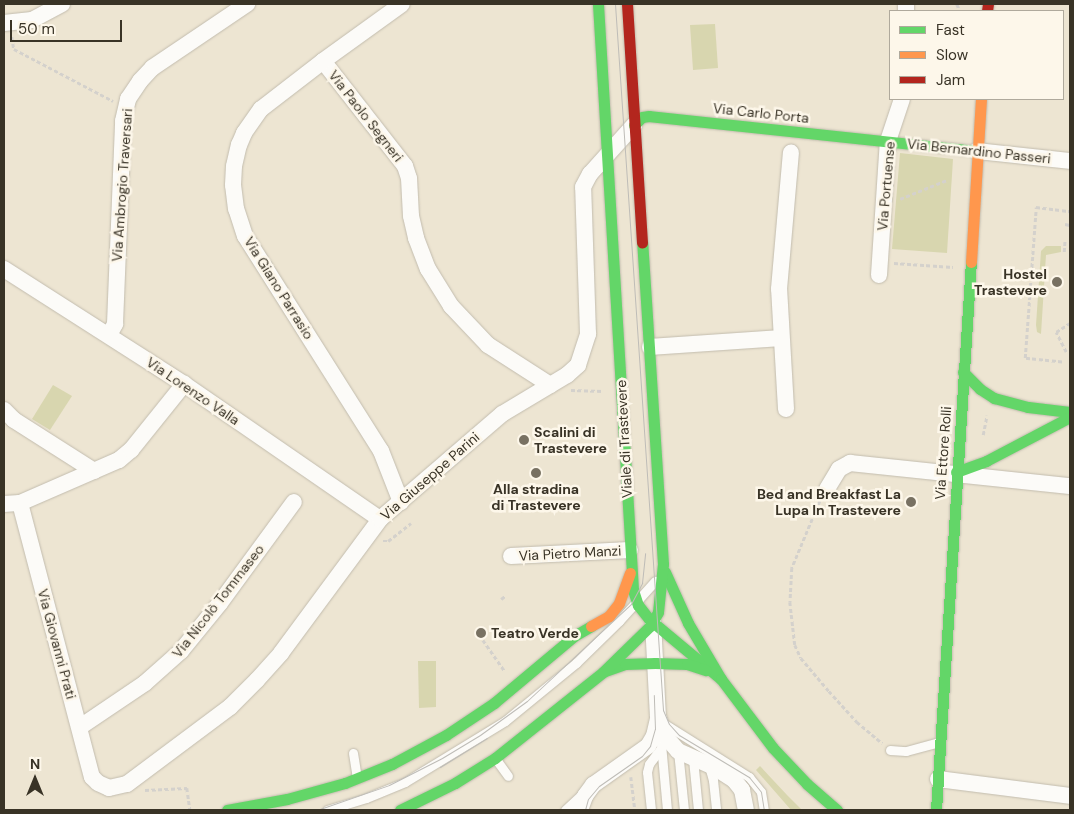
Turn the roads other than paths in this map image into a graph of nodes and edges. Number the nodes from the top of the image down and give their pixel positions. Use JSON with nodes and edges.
{"nodes":[{"id":1,"x":62,"y":4,"type":"edge"},
{"id":2,"x":247,"y":4,"type":"edge"},
{"id":3,"x":402,"y":4,"type":"edge"},
{"id":4,"x":598,"y":4,"type":"edge"},
{"id":5,"x":627,"y":4,"type":"edge"},
{"id":6,"x":4,"y":23,"type":"edge"},
{"id":7,"x":323,"y":60,"type":"junction"},
{"id":8,"x":902,"y":100,"type":"edge"},
{"id":9,"x":981,"y":100,"type":"edge"},
{"id":10,"x":634,"y":124,"type":"junction"},
{"id":11,"x":888,"y":141,"type":"junction"},
{"id":12,"x":977,"y":151,"type":"junction"},
{"id":13,"x":791,"y":153,"type":"dead end"},
{"id":14,"x":608,"y":155,"type":"junction"},
{"id":15,"x":1070,"y":161,"type":"edge"},
{"id":16,"x":880,"y":268,"type":"road end"},
{"id":17,"x":4,"y":269,"type":"edge"},
{"id":18,"x":109,"y":335,"type":"junction"},
{"id":19,"x":781,"y":338,"type":"junction"},
{"id":20,"x":650,"y":346,"type":"junction"},
{"id":21,"x":963,"y":372,"type":"junction"},
{"id":22,"x":184,"y":384,"type":"junction"},
{"id":23,"x":550,"y":385,"type":"junction"},
{"id":24,"x":4,"y":410,"type":"edge"},
{"id":25,"x":786,"y":410,"type":"dead end"},
{"id":26,"x":1070,"y":412,"type":"edge"},
{"id":27,"x":1070,"y":418,"type":"edge"},
{"id":28,"x":94,"y":471,"type":"junction"},
{"id":29,"x":956,"y":472,"type":"junction"},
{"id":30,"x":1070,"y":486,"type":"edge"},
{"id":31,"x":827,"y":488,"type":"road end"},
{"id":32,"x":294,"y":502,"type":"dead end"},
{"id":33,"x":401,"y":502,"type":"junction"},
{"id":34,"x":12,"y":503,"type":"edge"},
{"id":35,"x":376,"y":524,"type":"junction"},
{"id":36,"x":630,"y":550,"type":"junction"},
{"id":37,"x":510,"y":556,"type":"dead end"},
{"id":38,"x":664,"y":568,"type":"junction"},
{"id":39,"x":630,"y":571,"type":"junction"},
{"id":40,"x":637,"y":602,"type":"junction"},
{"id":41,"x":619,"y":622,"type":"junction"},
{"id":42,"x":653,"y":622,"type":"junction"},
{"id":43,"x":597,"y":624,"type":"junction"},
{"id":44,"x":655,"y":663,"type":"junction"},
{"id":45,"x":603,"y":672,"type":"junction"},
{"id":46,"x":720,"y":679,"type":"junction"},
{"id":47,"x":659,"y":717,"type":"junction"},
{"id":48,"x":80,"y":727,"type":"junction"},
{"id":49,"x":940,"y":742,"type":"junction"},
{"id":50,"x":668,"y":748,"type":"junction"},
{"id":51,"x":644,"y":750,"type":"junction"},
{"id":52,"x":890,"y":750,"type":"road end"},
{"id":53,"x":353,"y":753,"type":"dead end"},
{"id":54,"x":495,"y":758,"type":"junction"},
{"id":55,"x":700,"y":762,"type":"junction"},
{"id":56,"x":508,"y":776,"type":"dead end"},
{"id":57,"x":358,"y":779,"type":"junction"},
{"id":58,"x":938,"y":779,"type":"junction"},
{"id":59,"x":98,"y":783,"type":"joint"},
{"id":60,"x":593,"y":785,"type":"junction"},
{"id":61,"x":1070,"y":796,"type":"edge"},
{"id":62,"x":227,"y":810,"type":"edge"},
{"id":63,"x":328,"y":810,"type":"edge"},
{"id":64,"x":400,"y":810,"type":"edge"},
{"id":65,"x":566,"y":810,"type":"edge"},
{"id":66,"x":580,"y":810,"type":"edge"},
{"id":67,"x":651,"y":810,"type":"edge"},
{"id":68,"x":667,"y":810,"type":"edge"},
{"id":69,"x":684,"y":810,"type":"edge"},
{"id":70,"x":698,"y":810,"type":"edge"},
{"id":71,"x":716,"y":810,"type":"edge"},
{"id":72,"x":746,"y":810,"type":"edge"},
{"id":73,"x":764,"y":810,"type":"edge"},
{"id":74,"x":837,"y":810,"type":"edge"},
{"id":75,"x":936,"y":810,"type":"edge"}],
"edges":[{"from":1,"to":6,"type":"street"},
{"from":2,"to":18,"type":"street","name":"Via Ambrogio Traversari"},
{"from":3,"to":7,"type":"street","name":"Via Giano Parrasio"},
{"from":4,"to":14,"type":"main road","name":"Viale di Trastevere"},
{"from":5,"to":10,"type":"main road"},
{"from":7,"to":23,"type":"street","name":"Via Paolo Segneri"},
{"from":7,"to":33,"type":"street","name":"Via Giano Parrasio"},
{"from":8,"to":11,"type":"street","name":"Via Portuense"},
{"from":9,"to":12,"type":"main road","name":"Via Ettore Rolli"},
{"from":10,"to":11,"type":"main road","name":"Via Carlo Porta"},
{"from":10,"to":14,"type":"street"},
{"from":10,"to":20,"type":"main road"},
{"from":11,"to":12,"type":"main road","name":"Via Bernardino Passeri"},
{"from":11,"to":16,"type":"street","name":"Via Portuense"},
{"from":12,"to":15,"type":"street","name":"Via Bernardino Passeri"},
{"from":12,"to":21,"type":"main road","name":"Via Ettore Rolli"},
{"from":13,"to":19,"type":"street"},
{"from":14,"to":23,"type":"street","name":"Via Giuseppe Parini"},
{"from":14,"to":36,"type":"main road","name":"Viale di Trastevere"},
{"from":17,"to":18,"type":"street","name":"Via Lorenzo Valla"},
{"from":18,"to":22,"type":"street","name":"Via Lorenzo Valla"},
{"from":19,"to":20,"type":"street"},
{"from":19,"to":25,"type":"street"},
{"from":20,"to":38,"type":"main road"},
{"from":21,"to":26,"type":"main road"},
{"from":21,"to":29,"type":"main road","name":"Via Ettore Rolli"},
{"from":22,"to":28,"type":"street"},
{"from":22,"to":35,"type":"street","name":"Via Lorenzo Valla"},
{"from":23,"to":33,"type":"street","name":"Via Giuseppe Parini"},
{"from":24,"to":28,"type":"street"},
{"from":27,"to":29,"type":"main road"},
{"from":28,"to":34,"type":"street"},
{"from":29,"to":30,"type":"street"},
{"from":29,"to":31,"type":"street"},
{"from":29,"to":49,"type":"main road","name":"Via Ettore Rolli"},
{"from":32,"to":48,"type":"street","name":"Via Nicolò Tommaseo"},
{"from":33,"to":35,"type":"street","name":"Via Giuseppe Parini"},
{"from":34,"to":48,"type":"street","name":"Via Giovanni Prati"},
{"from":35,"to":59,"type":"street","name":"Via Giuseppe Parini"},
{"from":36,"to":37,"type":"street","name":"Via Pietro Manzi"},
{"from":36,"to":39,"type":"main road","name":"Viale di Trastevere"},
{"from":38,"to":40,"type":"lane"},
{"from":38,"to":42,"type":"main road"},
{"from":38,"to":46,"type":"main road"},
{"from":39,"to":40,"type":"main road","name":"Viale di Trastevere"},
{"from":39,"to":43,"type":"main road"},
{"from":40,"to":41,"type":"lane"},
{"from":40,"to":42,"type":"main road","name":"Viale di Trastevere"},
{"from":41,"to":42,"type":"main road"},
{"from":41,"to":43,"type":"main road"},
{"from":41,"to":63,"type":"lane"},
{"from":42,"to":44,"type":"street"},
{"from":42,"to":45,"type":"main road"},
{"from":42,"to":46,"type":"main road","name":"Viale di Trastevere"},
{"from":43,"to":57,"type":"main road"},
{"from":44,"to":45,"type":"main road"},
{"from":44,"to":46,"type":"main road"},
{"from":44,"to":47,"type":"street"},
{"from":45,"to":54,"type":"main road"},
{"from":46,"to":74,"type":"main road"},
{"from":47,"to":50,"type":"street"},
{"from":47,"to":51,"type":"street"},
{"from":47,"to":73,"type":"lane"},
{"from":48,"to":59,"type":"street","name":"Via Giovanni Prati"},
{"from":49,"to":52,"type":"lane"},
{"from":49,"to":58,"type":"main road","name":"Via Ettore Rolli"},
{"from":50,"to":51,"type":"street"},
{"from":50,"to":55,"type":"street"},
{"from":50,"to":67,"type":"lane"},
{"from":50,"to":68,"type":"lane"},
{"from":50,"to":69,"type":"lane"},
{"from":51,"to":60,"type":"street"},
{"from":53,"to":57,"type":"lane"},
{"from":54,"to":56,"type":"lane"},
{"from":54,"to":64,"type":"main road"},
{"from":55,"to":70,"type":"lane"},
{"from":55,"to":71,"type":"lane"},
{"from":55,"to":72,"type":"street"},
{"from":57,"to":62,"type":"main road"},
{"from":58,"to":61,"type":"street"},
{"from":58,"to":75,"type":"main road","name":"Via Ettore Rolli"},
{"from":60,"to":65,"type":"lane"},
{"from":60,"to":66,"type":"street"}]}
